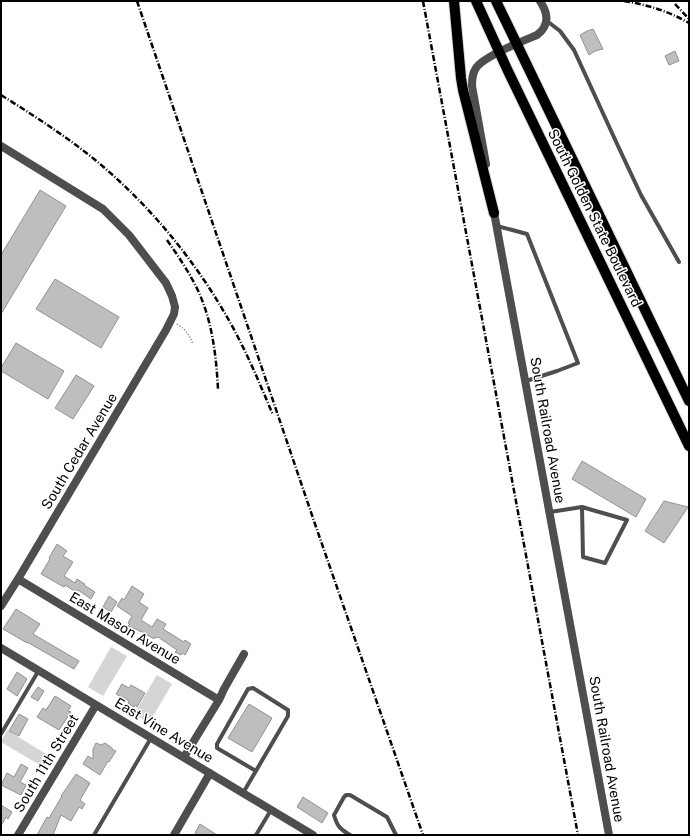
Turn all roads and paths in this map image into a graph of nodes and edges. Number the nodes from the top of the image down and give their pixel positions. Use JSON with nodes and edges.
{"nodes":[{"id":1,"x":454,"y":1,"type":"edge"},
{"id":2,"x":476,"y":1,"type":"edge"},
{"id":3,"x":496,"y":1,"type":"edge"},
{"id":4,"x":540,"y":1,"type":"edge"},
{"id":5,"x":547,"y":20,"type":"junction"},
{"id":6,"x":509,"y":48,"type":"junction"},
{"id":7,"x":1,"y":146,"type":"edge"},
{"id":8,"x":494,"y":213,"type":"junction"},
{"id":9,"x":497,"y":226,"type":"junction"},
{"id":10,"x":679,"y":262,"type":"dead end"},
{"id":11,"x":171,"y":321,"type":"junction"},
{"id":12,"x":192,"y":344,"type":"dead end"},
{"id":13,"x":526,"y":381,"type":"junction"},
{"id":14,"x":689,"y":400,"type":"edge"},
{"id":15,"x":689,"y":446,"type":"edge"},
{"id":16,"x":582,"y":507,"type":"junction"},
{"id":17,"x":550,"y":512,"type":"junction"},
{"id":18,"x":18,"y":580,"type":"junction"},
{"id":19,"x":1,"y":606,"type":"edge"},
{"id":20,"x":1,"y":648,"type":"edge"},
{"id":21,"x":244,"y":654,"type":"dead end"},
{"id":22,"x":39,"y":670,"type":"junction"},
{"id":23,"x":219,"y":700,"type":"junction"},
{"id":24,"x":96,"y":705,"type":"junction"},
{"id":25,"x":1,"y":734,"type":"edge"},
{"id":26,"x":151,"y":738,"type":"junction"},
{"id":27,"x":184,"y":758,"type":"junction"},
{"id":28,"x":256,"y":771,"type":"junction"},
{"id":29,"x":210,"y":774,"type":"junction"},
{"id":30,"x":243,"y":793,"type":"junction"},
{"id":31,"x":271,"y":810,"type":"junction"},
{"id":32,"x":18,"y":835,"type":"edge"},
{"id":33,"x":94,"y":835,"type":"edge"},
{"id":34,"x":174,"y":835,"type":"edge"},
{"id":35,"x":256,"y":835,"type":"edge"},
{"id":36,"x":313,"y":835,"type":"edge"},
{"id":37,"x":350,"y":835,"type":"edge"},
{"id":38,"x":396,"y":835,"type":"edge"},
{"id":39,"x":609,"y":835,"type":"edge"}],
"edges":[{"from":1,"to":8,"type":"main road"},
{"from":2,"to":6,"type":"main road","name":"South Golden State Boulevard"},
{"from":3,"to":6,"type":"main road","name":"South Golden State Boulevard"},
{"from":4,"to":5,"type":"street"},
{"from":5,"to":6,"type":"street"},
{"from":5,"to":10,"type":"lane"},
{"from":6,"to":8,"type":"street","name":"South Railroad Avenue"},
{"from":6,"to":14,"type":"main road","name":"South Golden State Boulevard"},
{"from":6,"to":15,"type":"main road","name":"South Golden State Boulevard"},
{"from":7,"to":11,"type":"street","name":"South Cedar Avenue"},
{"from":8,"to":9,"type":"street","name":"South Railroad Avenue"},
{"from":9,"to":13,"type":"street","name":"South Railroad Avenue"},
{"from":9,"to":13,"type":"lane"},
{"from":11,"to":12,"type":"path"},
{"from":11,"to":18,"type":"street","name":"South Cedar Avenue"},
{"from":13,"to":17,"type":"street","name":"South Railroad Avenue"},
{"from":16,"to":16,"type":"lane"},
{"from":16,"to":17,"type":"lane"},
{"from":17,"to":39,"type":"street","name":"South Railroad Avenue"},
{"from":18,"to":19,"type":"street","name":"South Cedar Avenue"},
{"from":18,"to":23,"type":"street","name":"East Mason Avenue"},
{"from":20,"to":22,"type":"street","name":"East Vine Avenue"},
{"from":21,"to":23,"type":"street"},
{"from":22,"to":24,"type":"street","name":"East Vine Avenue"},
{"from":22,"to":25,"type":"lane"},
{"from":23,"to":27,"type":"street"},
{"from":24,"to":26,"type":"street","name":"East Vine Avenue"},
{"from":24,"to":32,"type":"street","name":"South 11th Street"},
{"from":26,"to":27,"type":"street","name":"East Vine Avenue"},
{"from":26,"to":33,"type":"lane"},
{"from":27,"to":29,"type":"street","name":"East Vine Avenue"},
{"from":28,"to":28,"type":"lane"},
{"from":28,"to":30,"type":"lane"},
{"from":29,"to":30,"type":"street","name":"East Vine Avenue"},
{"from":29,"to":34,"type":"street"},
{"from":30,"to":31,"type":"street","name":"East Vine Avenue"},
{"from":31,"to":35,"type":"lane"},
{"from":31,"to":36,"type":"street","name":"East Vine Avenue"},
{"from":37,"to":38,"type":"lane"}]}
